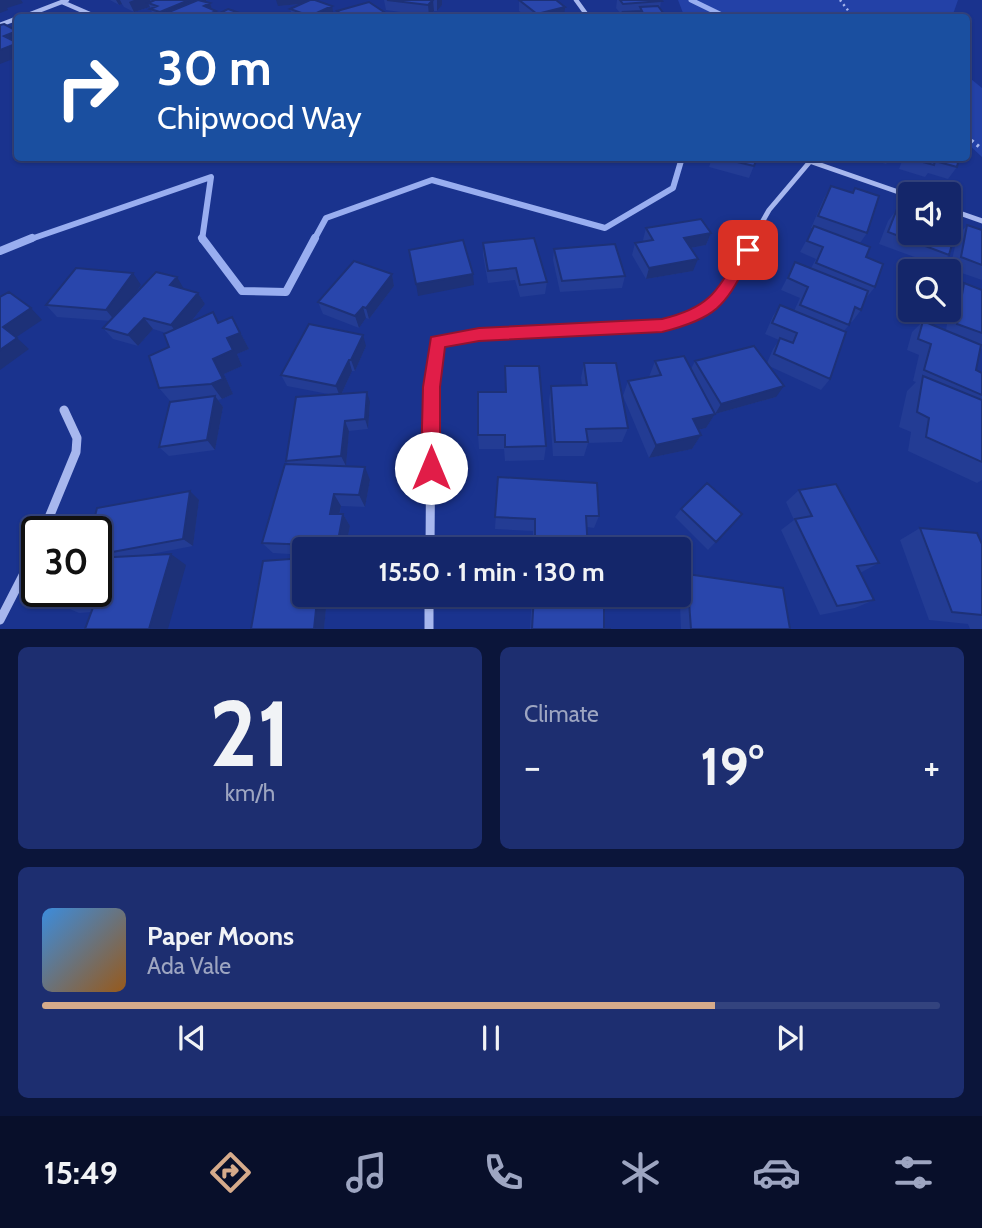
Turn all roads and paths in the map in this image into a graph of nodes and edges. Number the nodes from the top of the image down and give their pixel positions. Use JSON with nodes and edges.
{"nodes":[{"id":1,"x":840,"y":0,"type":"edge"},
{"id":2,"x":64,"y":1,"type":"edge"},
{"id":3,"x":30,"y":14,"type":"edge"},
{"id":4,"x":91,"y":14,"type":"edge"},
{"id":5,"x":851,"y":14,"type":"edge"},
{"id":6,"x":812,"y":161,"type":"edge"},
{"id":7,"x":816,"y":161,"type":"edge"},
{"id":8,"x":898,"y":192,"type":"edge"},
{"id":9,"x":961,"y":214,"type":"edge"},
{"id":10,"x":982,"y":221,"type":"edge"},
{"id":11,"x":64,"y":410,"type":"dead end"},
{"id":12,"x":50,"y":516,"type":"edge"},
{"id":13,"x":430,"y":537,"type":"edge"},
{"id":14,"x":21,"y":579,"type":"edge"},
{"id":15,"x":429,"y":607,"type":"edge"},
{"id":16,"x":0,"y":620,"type":"edge"},
{"id":17,"x":429,"y":629,"type":"edge"}],
"edges":[{"from":1,"to":5,"type":"path"},
{"from":2,"to":3,"type":"street"},
{"from":2,"to":4,"type":"street"},
{"from":6,"to":13,"type":"street"},
{"from":7,"to":8,"type":"street"},
{"from":9,"to":10,"type":"street"},
{"from":11,"to":12,"type":"street"},
{"from":14,"to":16,"type":"street"},
{"from":15,"to":17,"type":"street"}]}
